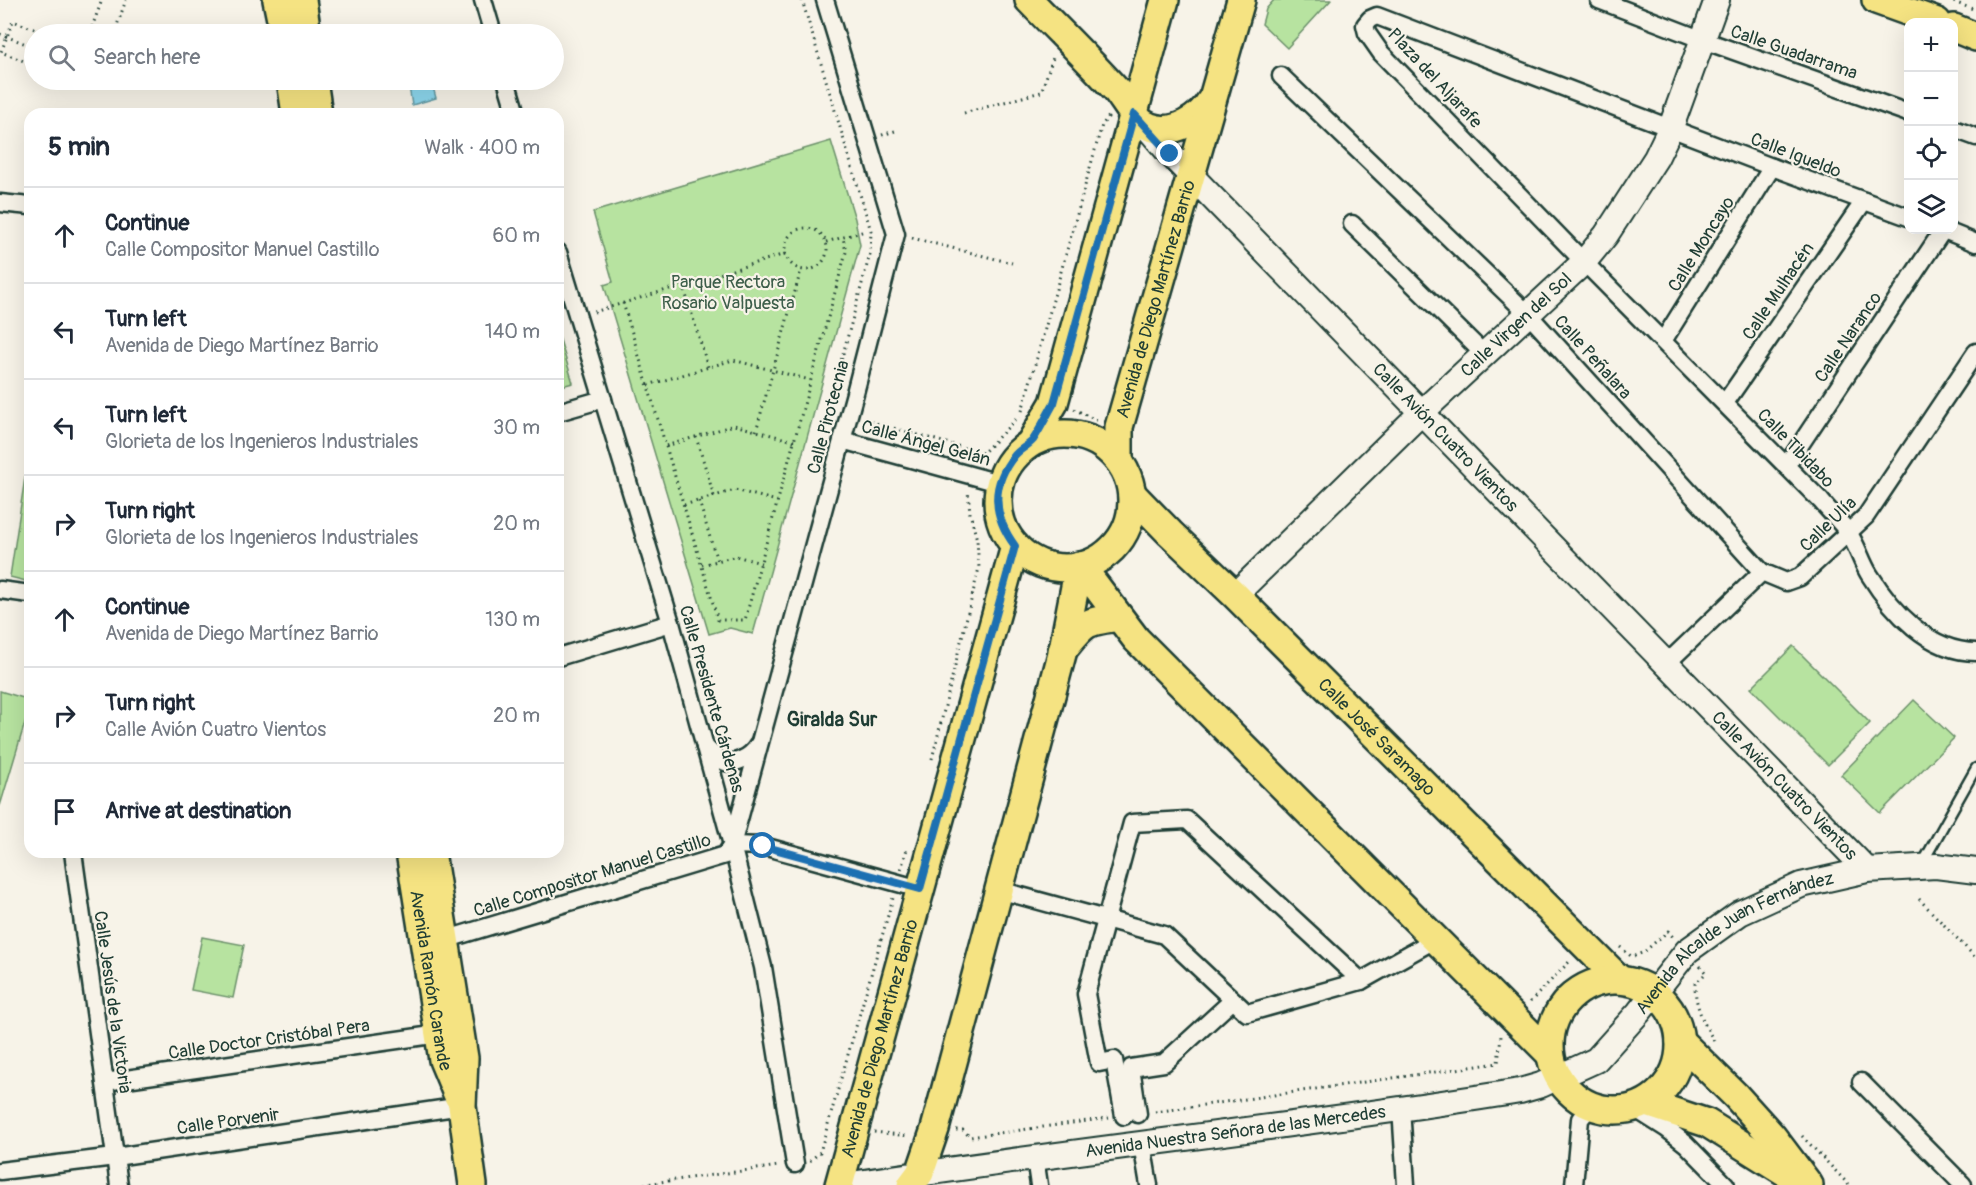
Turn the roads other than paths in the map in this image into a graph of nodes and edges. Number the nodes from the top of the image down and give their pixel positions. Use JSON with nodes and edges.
{"nodes":[{"id":1,"x":483,"y":0,"type":"edge"},
{"id":2,"x":825,"y":0,"type":"edge"},
{"id":3,"x":1029,"y":0,"type":"edge"},
{"id":4,"x":1165,"y":0,"type":"edge"},
{"id":5,"x":1241,"y":0,"type":"edge"},
{"id":6,"x":1599,"y":0,"type":"edge"},
{"id":7,"x":1717,"y":0,"type":"edge"},
{"id":8,"x":1891,"y":2,"type":"edge"},
{"id":9,"x":286,"y":11,"type":"edge"},
{"id":10,"x":1928,"y":18,"type":"edge"},
{"id":11,"x":298,"y":24,"type":"edge"},
{"id":12,"x":490,"y":24,"type":"edge"},
{"id":13,"x":1958,"y":30,"type":"edge"},
{"id":14,"x":1976,"y":37,"type":"edge"},
{"id":15,"x":1703,"y":40,"type":"junction"},
{"id":16,"x":1281,"y":76,"type":"dead end"},
{"id":17,"x":292,"y":90,"type":"edge"},
{"id":18,"x":314,"y":90,"type":"edge"},
{"id":19,"x":509,"y":90,"type":"edge"},
{"id":20,"x":1214,"y":95,"type":"junction"},
{"id":21,"x":295,"y":108,"type":"edge"},
{"id":22,"x":317,"y":108,"type":"edge"},
{"id":23,"x":514,"y":108,"type":"edge"},
{"id":24,"x":1132,"y":111,"type":"junction"},
{"id":25,"x":1904,"y":112,"type":"edge"},
{"id":26,"x":1671,"y":127,"type":"junction"},
{"id":27,"x":1958,"y":131,"type":"edge"},
{"id":28,"x":1976,"y":137,"type":"edge"},
{"id":29,"x":1772,"y":167,"type":"junction"},
{"id":30,"x":1191,"y":176,"type":"junction"},
{"id":31,"x":1864,"y":201,"type":"junction"},
{"id":32,"x":0,"y":203,"type":"edge"},
{"id":33,"x":24,"y":205,"type":"edge"},
{"id":34,"x":1904,"y":216,"type":"edge"},
{"id":35,"x":1352,"y":224,"type":"dead end"},
{"id":36,"x":1941,"y":234,"type":"edge"},
{"id":37,"x":1954,"y":234,"type":"edge"},
{"id":38,"x":1976,"y":243,"type":"edge"},
{"id":39,"x":1584,"y":262,"type":"junction"},
{"id":40,"x":564,"y":272,"type":"edge"},
{"id":41,"x":1528,"y":314,"type":"junction"},
{"id":42,"x":1663,"y":341,"type":"junction"},
{"id":43,"x":1976,"y":352,"type":"edge"},
{"id":44,"x":1485,"y":355,"type":"junction"},
{"id":45,"x":603,"y":399,"type":"junction"},
{"id":46,"x":1725,"y":403,"type":"junction"},
{"id":47,"x":564,"y":410,"type":"edge"},
{"id":48,"x":1422,"y":412,"type":"junction"},
{"id":49,"x":842,"y":440,"type":"junction"},
{"id":50,"x":1031,"y":442,"type":"junction"},
{"id":51,"x":1119,"y":460,"type":"junction"},
{"id":52,"x":1786,"y":466,"type":"junction"},
{"id":53,"x":999,"y":483,"type":"junction"},
{"id":54,"x":1132,"y":494,"type":"junction"},
{"id":55,"x":1849,"y":533,"type":"junction"},
{"id":56,"x":1015,"y":546,"type":"junction"},
{"id":57,"x":1080,"y":566,"type":"junction"},
{"id":58,"x":1762,"y":572,"type":"junction"},
{"id":59,"x":0,"y":590,"type":"edge"},
{"id":60,"x":24,"y":593,"type":"edge"},
{"id":61,"x":1235,"y":595,"type":"junction"},
{"id":62,"x":1119,"y":617,"type":"junction"},
{"id":63,"x":671,"y":623,"type":"junction"},
{"id":64,"x":1062,"y":651,"type":"junction"},
{"id":65,"x":1976,"y":652,"type":"edge"},
{"id":66,"x":564,"y":655,"type":"edge"},
{"id":67,"x":1666,"y":664,"type":"junction"},
{"id":68,"x":760,"y":742,"type":"junction"},
{"id":69,"x":705,"y":747,"type":"junction"},
{"id":70,"x":1976,"y":768,"type":"edge"},
{"id":71,"x":732,"y":845,"type":"junction"},
{"id":72,"x":74,"y":858,"type":"edge"},
{"id":73,"x":411,"y":858,"type":"edge"},
{"id":74,"x":432,"y":858,"type":"edge"},
{"id":75,"x":1920,"y":867,"type":"junction"},
{"id":76,"x":1867,"y":870,"type":"junction"},
{"id":77,"x":1976,"y":871,"type":"edge"},
{"id":78,"x":920,"y":889,"type":"junction"},
{"id":79,"x":999,"y":890,"type":"junction"},
{"id":80,"x":1107,"y":919,"type":"junction"},
{"id":81,"x":1436,"y":939,"type":"junction"},
{"id":82,"x":444,"y":940,"type":"junction"},
{"id":83,"x":1620,"y":980,"type":"junction"},
{"id":84,"x":1361,"y":981,"type":"junction"},
{"id":85,"x":1654,"y":993,"type":"junction"},
{"id":86,"x":1233,"y":1000,"type":"junction"},
{"id":87,"x":440,"y":1034,"type":"junction"},
{"id":88,"x":1614,"y":1040,"type":"joint"},
{"id":89,"x":1680,"y":1041,"type":"junction"},
{"id":90,"x":1554,"y":1065,"type":"junction"},
{"id":91,"x":105,"y":1082,"type":"junction"},
{"id":92,"x":1861,"y":1082,"type":"dead end"},
{"id":93,"x":462,"y":1106,"type":"junction"},
{"id":94,"x":1591,"y":1106,"type":"junction"},
{"id":95,"x":1640,"y":1106,"type":"junction"},
{"id":96,"x":1401,"y":1108,"type":"junction"},
{"id":97,"x":1142,"y":1144,"type":"junction"},
{"id":98,"x":116,"y":1157,"type":"junction"},
{"id":99,"x":1035,"y":1158,"type":"junction"},
{"id":100,"x":787,"y":1165,"type":"road end"},
{"id":101,"x":0,"y":1171,"type":"edge"},
{"id":102,"x":918,"y":1181,"type":"edge"},
{"id":103,"x":119,"y":1185,"type":"edge"},
{"id":104,"x":473,"y":1185,"type":"edge"},
{"id":105,"x":839,"y":1185,"type":"edge"},
{"id":106,"x":845,"y":1185,"type":"edge"},
{"id":107,"x":1040,"y":1185,"type":"edge"},
{"id":108,"x":1149,"y":1185,"type":"edge"},
{"id":109,"x":1406,"y":1185,"type":"edge"},
{"id":110,"x":1574,"y":1185,"type":"edge"},
{"id":111,"x":1726,"y":1185,"type":"edge"},
{"id":112,"x":1808,"y":1185,"type":"edge"},
{"id":113,"x":1963,"y":1185,"type":"edge"}],
"edges":[{"from":1,"to":12,"type":"street"},
{"from":2,"to":49,"type":"street","name":"Calle Pirotecnia"},
{"from":3,"to":24,"type":"main road","name":"Calle Avión Cuatro Vientos"},
{"from":4,"to":24,"type":"main road"},
{"from":5,"to":20,"type":"main road","name":"Avenida de Diego Martínez Barrio"},
{"from":6,"to":15,"type":"street","name":"Calle Guadarrama"},
{"from":7,"to":15,"type":"street","name":"Calle Virgen del Sol"},
{"from":8,"to":10,"type":"main road"},
{"from":9,"to":11,"type":"main road"},
{"from":13,"to":14,"type":"main road"},
{"from":15,"to":25,"type":"street","name":"Calle Guadarrama"},
{"from":15,"to":26,"type":"street","name":"Calle Virgen del Sol"},
{"from":16,"to":41,"type":"street","name":"Calle Peñalara"},
{"from":17,"to":21,"type":"main road"},
{"from":18,"to":22,"type":"main road"},
{"from":19,"to":23,"type":"street"},
{"from":20,"to":24,"type":"main road"},
{"from":20,"to":30,"type":"main road","name":"Avenida de Diego Martínez Barrio"},
{"from":24,"to":30,"type":"street","name":"Calle Avión Cuatro Vientos"},
{"from":24,"to":50,"type":"main road"},
{"from":26,"to":29,"type":"street","name":"Calle Igueldo"},
{"from":26,"to":39,"type":"street","name":"Calle Virgen del Sol"},
{"from":26,"to":39,"type":"street","name":"Plaza del Aljarafe"},
{"from":27,"to":28,"type":"street"},
{"from":29,"to":31,"type":"street","name":"Calle Igueldo"},
{"from":29,"to":42,"type":"street","name":"Calle Moncayo"},
{"from":30,"to":48,"type":"street","name":"Calle Avión Cuatro Vientos"},
{"from":30,"to":51,"type":"main road","name":"Avenida de Diego Martínez Barrio"},
{"from":31,"to":34,"type":"street","name":"Calle Igueldo"},
{"from":31,"to":46,"type":"street","name":"Calle Mulhacén"},
{"from":32,"to":33,"type":"street"},
{"from":35,"to":44,"type":"street"},
{"from":36,"to":52,"type":"street","name":"Calle Naranco"},
{"from":37,"to":38,"type":"street"},
{"from":39,"to":41,"type":"street","name":"Calle Virgen del Sol"},
{"from":39,"to":42,"type":"street","name":"Calle Tibidabo"},
{"from":40,"to":45,"type":"street","name":"Calle Presidente Cárdenas"},
{"from":41,"to":44,"type":"street","name":"Calle Virgen del Sol"},
{"from":41,"to":58,"type":"street","name":"Calle Peñalara"},
{"from":42,"to":46,"type":"street","name":"Calle Tibidabo"},
{"from":43,"to":55,"type":"street","name":"Calle Ulía"},
{"from":44,"to":48,"type":"street","name":"Calle Virgen del Sol"},
{"from":45,"to":47,"type":"street"},
{"from":45,"to":63,"type":"street","name":"Calle Presidente Cárdenas"},
{"from":46,"to":52,"type":"street","name":"Calle Tibidabo"},
{"from":48,"to":61,"type":"street","name":"Calle Virgen del Sol"},
{"from":48,"to":67,"type":"street","name":"Calle Avión Cuatro Vientos"},
{"from":49,"to":53,"type":"street","name":"Calle Ángel Gelán"},
{"from":49,"to":68,"type":"street","name":"Calle Pirotecnia"},
{"from":50,"to":51,"type":"main road"},
{"from":50,"to":53,"type":"main road"},
{"from":51,"to":54,"type":"main road"},
{"from":52,"to":55,"type":"street","name":"Calle Tibidabo"},
{"from":53,"to":56,"type":"main road"},
{"from":54,"to":57,"type":"main road"},
{"from":54,"to":61,"type":"main road","name":"Calle José Saramago"},
{"from":55,"to":58,"type":"street","name":"Calle Ulía"},
{"from":55,"to":65,"type":"street","name":"Calle Tibidabo"},
{"from":56,"to":57,"type":"main road"},
{"from":56,"to":78,"type":"main road","name":"Avenida de Diego Martínez Barrio"},
{"from":57,"to":62,"type":"main road"},
{"from":57,"to":64,"type":"main road"},
{"from":58,"to":67,"type":"street"},
{"from":59,"to":60,"type":"street"},
{"from":61,"to":83,"type":"main road","name":"Calle José Saramago"},
{"from":62,"to":64,"type":"main road"},
{"from":62,"to":81,"type":"main road"},
{"from":63,"to":66,"type":"street"},
{"from":63,"to":69,"type":"street","name":"Calle Presidente Cárdenas"},
{"from":64,"to":79,"type":"main road"},
{"from":67,"to":76,"type":"street","name":"Calle Avión Cuatro Vientos"},
{"from":68,"to":69,"type":"street"},
{"from":68,"to":71,"type":"street","name":"Calle Pirotecnia"},
{"from":69,"to":71,"type":"street","name":"Calle Presidente Cárdenas"},
{"from":70,"to":75,"type":"lane"},
{"from":71,"to":78,"type":"street","name":"Calle Compositor Manuel Castillo"},
{"from":71,"to":82,"type":"street","name":"Calle Compositor Manuel Castillo"},
{"from":71,"to":100,"type":"street","name":"Calle Presidente Cárdenas"},
{"from":72,"to":91,"type":"street","name":"Calle Jesús de la Victoria"},
{"from":73,"to":87,"type":"main road","name":"Avenida Ramón Carande"},
{"from":74,"to":82,"type":"main road","name":"Avenida Ramón Carande"},
{"from":75,"to":76,"type":"street","name":"Avenida Alcalde Juan Fernández"},
{"from":75,"to":77,"type":"street","name":"Avenida Alcalde Juan Fernández"},
{"from":76,"to":85,"type":"street","name":"Avenida Alcalde Juan Fernández"},
{"from":78,"to":105,"type":"main road","name":"Avenida de Diego Martínez Barrio"},
{"from":79,"to":80,"type":"street"},
{"from":79,"to":102,"type":"main road"},
{"from":80,"to":84,"type":"street"},
{"from":80,"to":86,"type":"street"},
{"from":80,"to":86,"type":"street"},
{"from":81,"to":84,"type":"street"},
{"from":81,"to":90,"type":"main road"},
{"from":82,"to":93,"type":"main road","name":"Avenida Ramón Carande"},
{"from":83,"to":85,"type":"main road"},
{"from":83,"to":90,"type":"main road"},
{"from":84,"to":86,"type":"street"},
{"from":85,"to":88,"type":"street","name":"Avenida Alcalde Juan Fernández"},
{"from":85,"to":89,"type":"main road"},
{"from":87,"to":91,"type":"street","name":"Calle Doctor Cristóbal Pera"},
{"from":87,"to":93,"type":"main road","name":"Avenida Ramón Carande"},
{"from":88,"to":90,"type":"street","name":"Avenida Nuestra Señora de las Mercedes"},
{"from":89,"to":95,"type":"main road"},
{"from":89,"to":112,"type":"main road"},
{"from":90,"to":94,"type":"main road"},
{"from":90,"to":96,"type":"street","name":"Avenida Nuestra Señora de las Mercedes"},
{"from":91,"to":98,"type":"street","name":"Calle Jesús de la Victoria"},
{"from":92,"to":113,"type":"street"},
{"from":93,"to":98,"type":"street","name":"Calle Porvenir"},
{"from":93,"to":104,"type":"main road","name":"Avenida Ramón Carande"},
{"from":94,"to":95,"type":"main road"},
{"from":94,"to":110,"type":"street"},
{"from":95,"to":111,"type":"street"},
{"from":95,"to":112,"type":"main road"},
{"from":96,"to":97,"type":"street","name":"Avenida Nuestra Señora de las Mercedes"},
{"from":96,"to":109,"type":"street"},
{"from":97,"to":99,"type":"street","name":"Avenida Nuestra Señora de las Mercedes"},
{"from":97,"to":108,"type":"street"},
{"from":98,"to":101,"type":"street","name":"Calle Porvenir"},
{"from":98,"to":103,"type":"street","name":"Calle Jesús de la Victoria"},
{"from":99,"to":102,"type":"street","name":"Avenida Nuestra Señora de las Mercedes"},
{"from":99,"to":107,"type":"street"},
{"from":102,"to":106,"type":"street","name":"Avenida Nuestra Señora de las Mercedes"}]}
